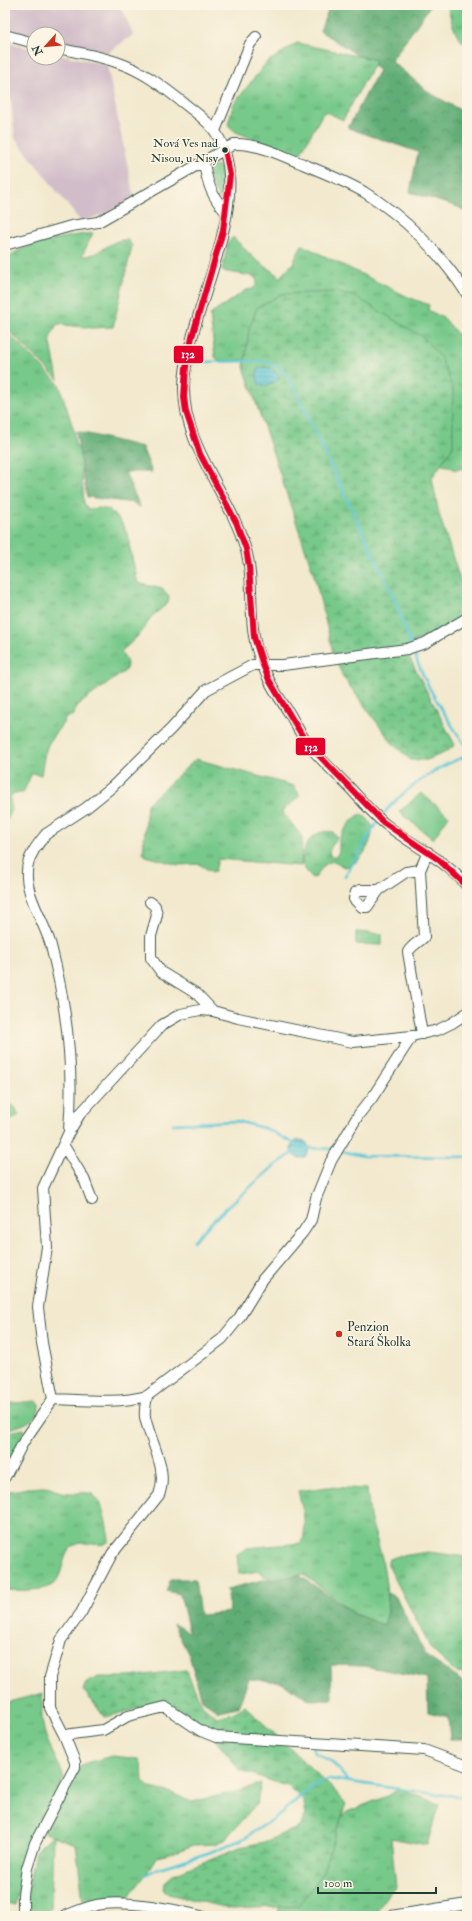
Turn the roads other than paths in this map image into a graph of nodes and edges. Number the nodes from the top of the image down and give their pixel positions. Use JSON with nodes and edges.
{"nodes":[{"id":1,"x":7,"y":37,"type":"edge"},
{"id":2,"x":256,"y":37,"type":"dead end"},
{"id":3,"x":26,"y":41,"type":"edge"},
{"id":4,"x":66,"y":50,"type":"edge"},
{"id":5,"x":215,"y":131,"type":"junction"},
{"id":6,"x":225,"y":150,"type":"junction"},
{"id":7,"x":204,"y":162,"type":"junction"},
{"id":8,"x":226,"y":212,"type":"junction"},
{"id":9,"x":5,"y":245,"type":"edge"},
{"id":10,"x":467,"y":294,"type":"edge"},
{"id":11,"x":467,"y":618,"type":"edge"},
{"id":12,"x":263,"y":665,"type":"junction"},
{"id":13,"x":428,"y":852,"type":"junction"},
{"id":14,"x":420,"y":870,"type":"junction"},
{"id":15,"x":467,"y":886,"type":"edge"},
{"id":16,"x":379,"y":890,"type":"dead end"},
{"id":17,"x":150,"y":902,"type":"dead end"},
{"id":18,"x":213,"y":1010,"type":"junction"},
{"id":19,"x":467,"y":1012,"type":"edge"},
{"id":20,"x":417,"y":1035,"type":"junction"},
{"id":21,"x":76,"y":1112,"type":"junction"},
{"id":22,"x":64,"y":1146,"type":"junction"},
{"id":23,"x":92,"y":1200,"type":"dead end"},
{"id":24,"x":147,"y":1396,"type":"junction"},
{"id":25,"x":53,"y":1399,"type":"junction"},
{"id":26,"x":5,"y":1477,"type":"edge"},
{"id":27,"x":64,"y":1735,"type":"junction"},
{"id":28,"x":467,"y":1766,"type":"edge"},
{"id":29,"x":467,"y":1904,"type":"edge"},
{"id":30,"x":23,"y":1916,"type":"edge"},
{"id":31,"x":65,"y":1916,"type":"edge"},
{"id":32,"x":201,"y":1916,"type":"edge"},
{"id":33,"x":391,"y":1916,"type":"edge"}],
"edges":[{"from":1,"to":3,"type":"street"},
{"from":2,"to":5,"type":"street"},
{"from":4,"to":5,"type":"street"},
{"from":5,"to":6,"type":"street"},
{"from":6,"to":7,"type":"street"},
{"from":6,"to":8,"type":"street"},
{"from":6,"to":10,"type":"street"},
{"from":7,"to":8,"type":"street"},
{"from":7,"to":9,"type":"street"},
{"from":8,"to":12,"type":"street"},
{"from":11,"to":12,"type":"street"},
{"from":12,"to":13,"type":"street"},
{"from":12,"to":21,"type":"street"},
{"from":13,"to":14,"type":"street"},
{"from":13,"to":15,"type":"street"},
{"from":14,"to":16,"type":"street"},
{"from":14,"to":20,"type":"street"},
{"from":17,"to":18,"type":"street"},
{"from":18,"to":20,"type":"street"},
{"from":18,"to":21,"type":"street"},
{"from":19,"to":20,"type":"street"},
{"from":20,"to":24,"type":"street"},
{"from":21,"to":22,"type":"street"},
{"from":22,"to":23,"type":"street"},
{"from":22,"to":25,"type":"street"},
{"from":24,"to":25,"type":"street"},
{"from":24,"to":27,"type":"street"},
{"from":25,"to":26,"type":"street"},
{"from":27,"to":28,"type":"street"},
{"from":27,"to":30,"type":"street"},
{"from":29,"to":33,"type":"street"},
{"from":31,"to":32,"type":"street"}]}
